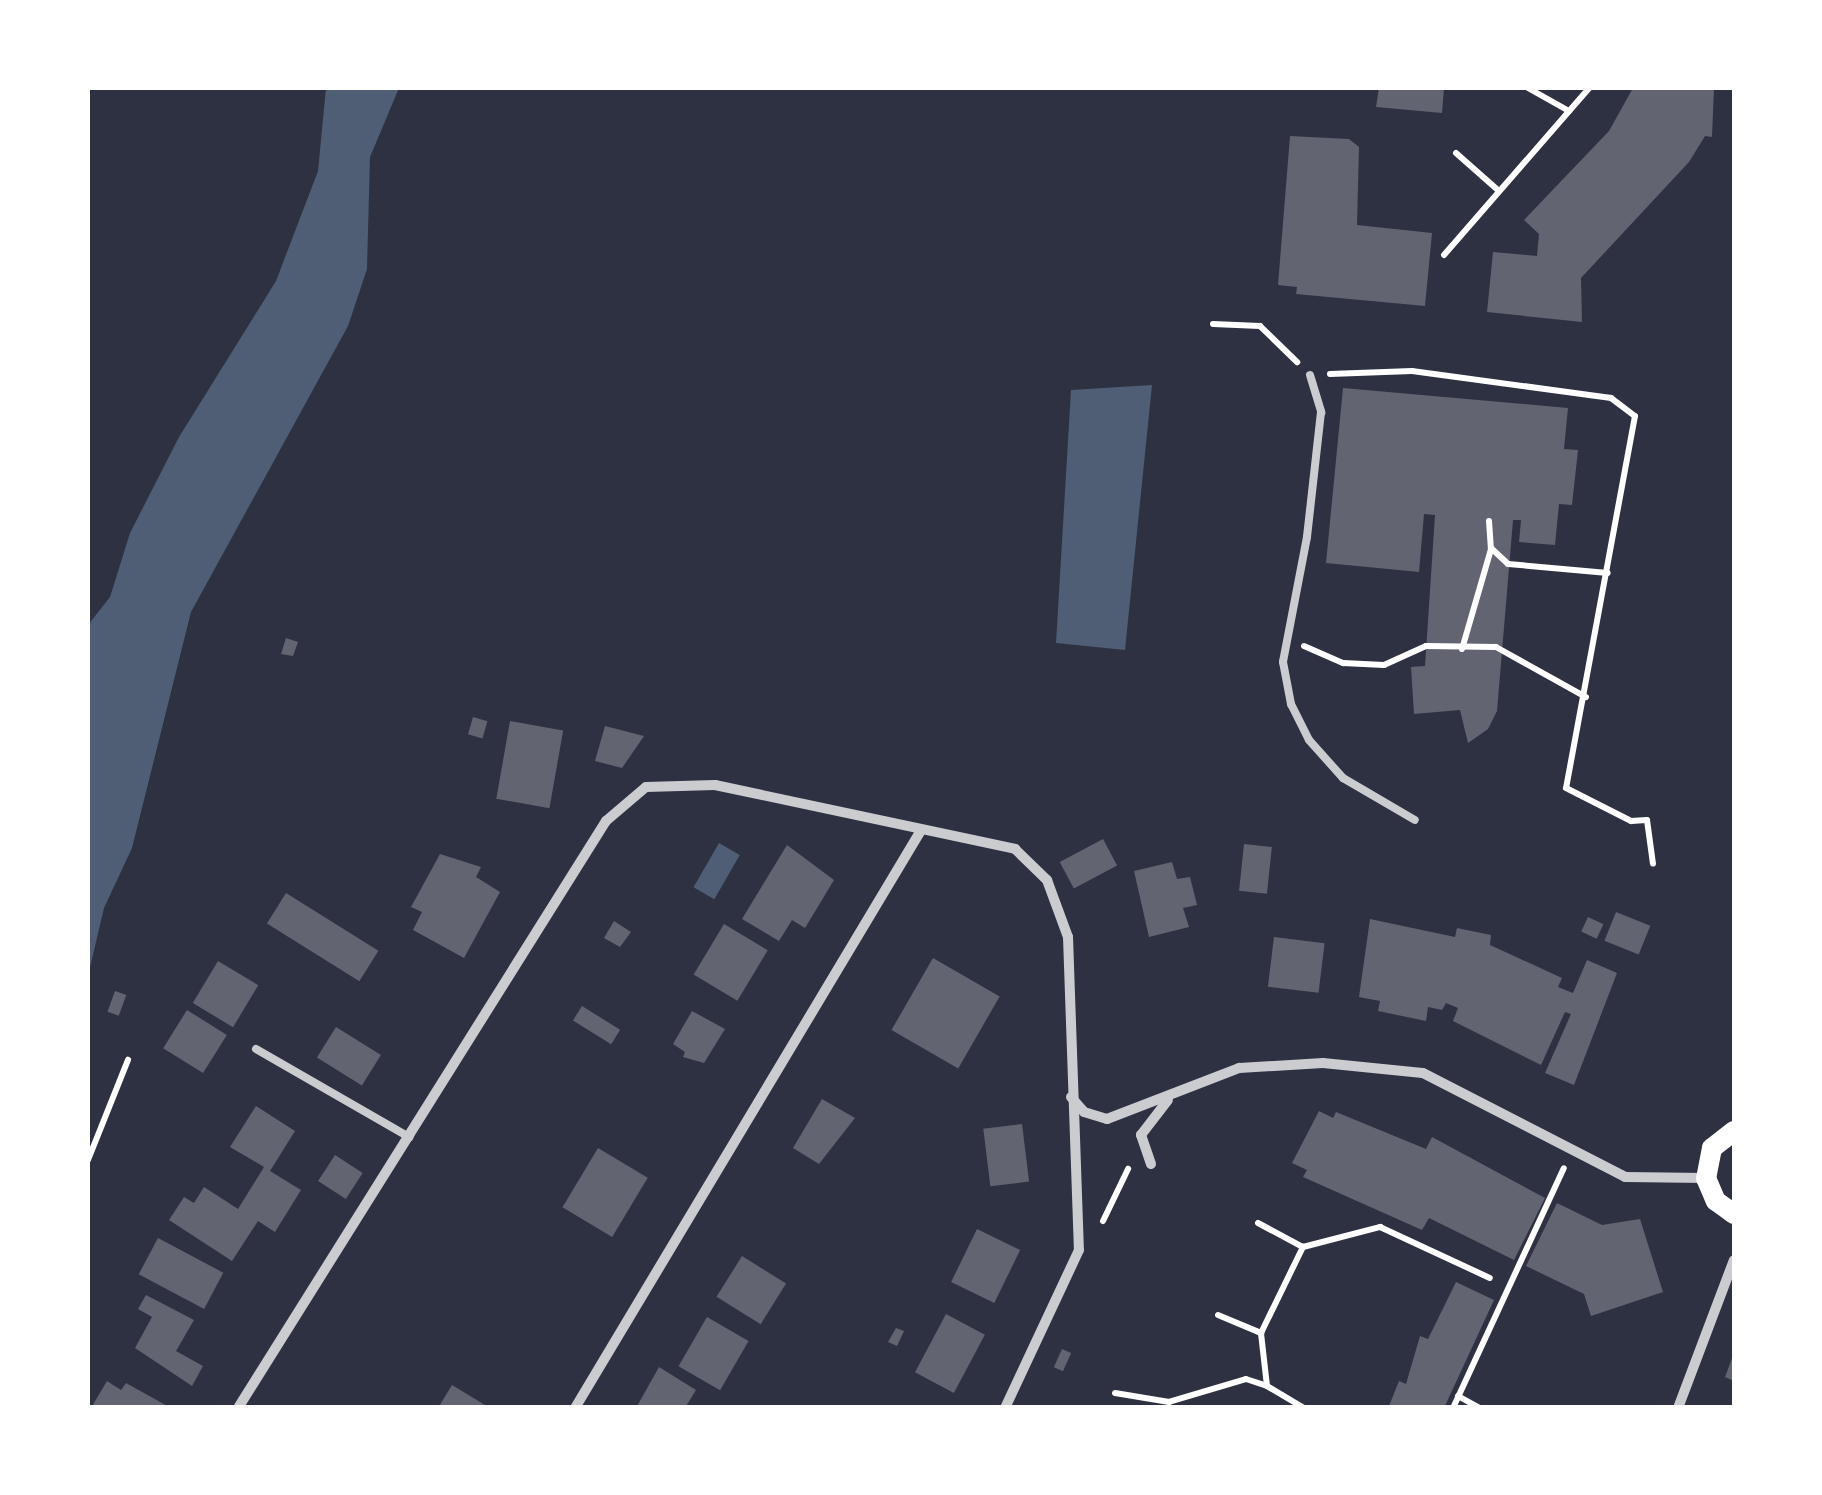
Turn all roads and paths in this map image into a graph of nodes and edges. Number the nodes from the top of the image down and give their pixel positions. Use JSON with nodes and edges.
{"nodes":[{"id":1,"x":1528,"y":88,"type":"edge"},
{"id":2,"x":1590,"y":88,"type":"edge"},
{"id":3,"x":1570,"y":110,"type":"junction"},
{"id":4,"x":1456,"y":152,"type":"dead end"},
{"id":5,"x":1499,"y":191,"type":"junction"},
{"id":6,"x":1444,"y":254,"type":"dead end"},
{"id":7,"x":1427,"y":373,"type":"dead end"},
{"id":8,"x":1310,"y":375,"type":"dead end"},
{"id":9,"x":1489,"y":521,"type":"dead end"},
{"id":10,"x":1491,"y":548,"type":"junction"},
{"id":11,"x":1608,"y":573,"type":"junction"},
{"id":12,"x":1290,"y":639,"type":"junction"},
{"id":13,"x":1462,"y":648,"type":"junction"},
{"id":14,"x":1586,"y":697,"type":"junction"},
{"id":15,"x":1415,"y":820,"type":"dead end"},
{"id":16,"x":920,"y":832,"type":"junction"},
{"id":17,"x":1653,"y":864,"type":"dead end"},
{"id":18,"x":256,"y":1049,"type":"dead end"},
{"id":19,"x":128,"y":1060,"type":"dead end"},
{"id":20,"x":1172,"y":1095,"type":"junction"},
{"id":21,"x":1072,"y":1097,"type":"junction"},
{"id":22,"x":1734,"y":1130,"type":"edge"},
{"id":23,"x":1140,"y":1135,"type":"junction"},
{"id":24,"x":409,"y":1138,"type":"junction"},
{"id":25,"x":1573,"y":1149,"type":"junction"},
{"id":26,"x":88,"y":1160,"type":"edge"},
{"id":27,"x":1151,"y":1164,"type":"dead end"},
{"id":28,"x":1706,"y":1178,"type":"junction"},
{"id":29,"x":1734,"y":1214,"type":"edge"},
{"id":30,"x":1258,"y":1224,"type":"dead end"},
{"id":31,"x":1303,"y":1247,"type":"junction"},
{"id":32,"x":1080,"y":1250,"type":"junction"},
{"id":33,"x":1734,"y":1260,"type":"edge"},
{"id":34,"x":1490,"y":1278,"type":"dead end"},
{"id":35,"x":1218,"y":1315,"type":"dead end"},
{"id":36,"x":1261,"y":1334,"type":"junction"},
{"id":37,"x":1266,"y":1386,"type":"junction"},
{"id":38,"x":1114,"y":1393,"type":"dead end"},
{"id":39,"x":1458,"y":1396,"type":"junction"},
{"id":40,"x":238,"y":1408,"type":"edge"},
{"id":41,"x":575,"y":1408,"type":"edge"},
{"id":42,"x":1005,"y":1408,"type":"edge"},
{"id":43,"x":1304,"y":1408,"type":"edge"},
{"id":44,"x":1452,"y":1408,"type":"edge"},
{"id":45,"x":1480,"y":1408,"type":"edge"},
{"id":46,"x":1678,"y":1408,"type":"edge"}],
"edges":[{"from":1,"to":3,"type":"path"},
{"from":2,"to":3,"type":"path"},
{"from":3,"to":5,"type":"path"},
{"from":4,"to":5,"type":"path"},
{"from":5,"to":6,"type":"path"},
{"from":7,"to":11,"type":"path"},
{"from":8,"to":12,"type":"lane"},
{"from":9,"to":10,"type":"path"},
{"from":10,"to":11,"type":"path"},
{"from":10,"to":13,"type":"path"},
{"from":11,"to":14,"type":"path"},
{"from":12,"to":13,"type":"path"},
{"from":12,"to":15,"type":"lane"},
{"from":13,"to":14,"type":"path"},
{"from":14,"to":17,"type":"path"},
{"from":16,"to":21,"type":"street"},
{"from":16,"to":24,"type":"street"},
{"from":16,"to":41,"type":"street"},
{"from":18,"to":24,"type":"lane"},
{"from":19,"to":26,"type":"path"},
{"from":20,"to":21,"type":"street"},
{"from":20,"to":23,"type":"street"},
{"from":20,"to":25,"type":"street"},
{"from":21,"to":32,"type":"street"},
{"from":22,"to":28,"type":"main road"},
{"from":23,"to":27,"type":"street"},
{"from":23,"to":32,"type":"path"},
{"from":24,"to":40,"type":"street"},
{"from":25,"to":28,"type":"street"},
{"from":25,"to":39,"type":"path"},
{"from":28,"to":29,"type":"main road"},
{"from":30,"to":31,"type":"path"},
{"from":31,"to":34,"type":"path"},
{"from":31,"to":36,"type":"path"},
{"from":32,"to":42,"type":"street"},
{"from":33,"to":46,"type":"street"},
{"from":35,"to":36,"type":"path"},
{"from":36,"to":37,"type":"path"},
{"from":37,"to":38,"type":"path"},
{"from":37,"to":43,"type":"path"},
{"from":39,"to":44,"type":"path"},
{"from":39,"to":45,"type":"path"}]}
